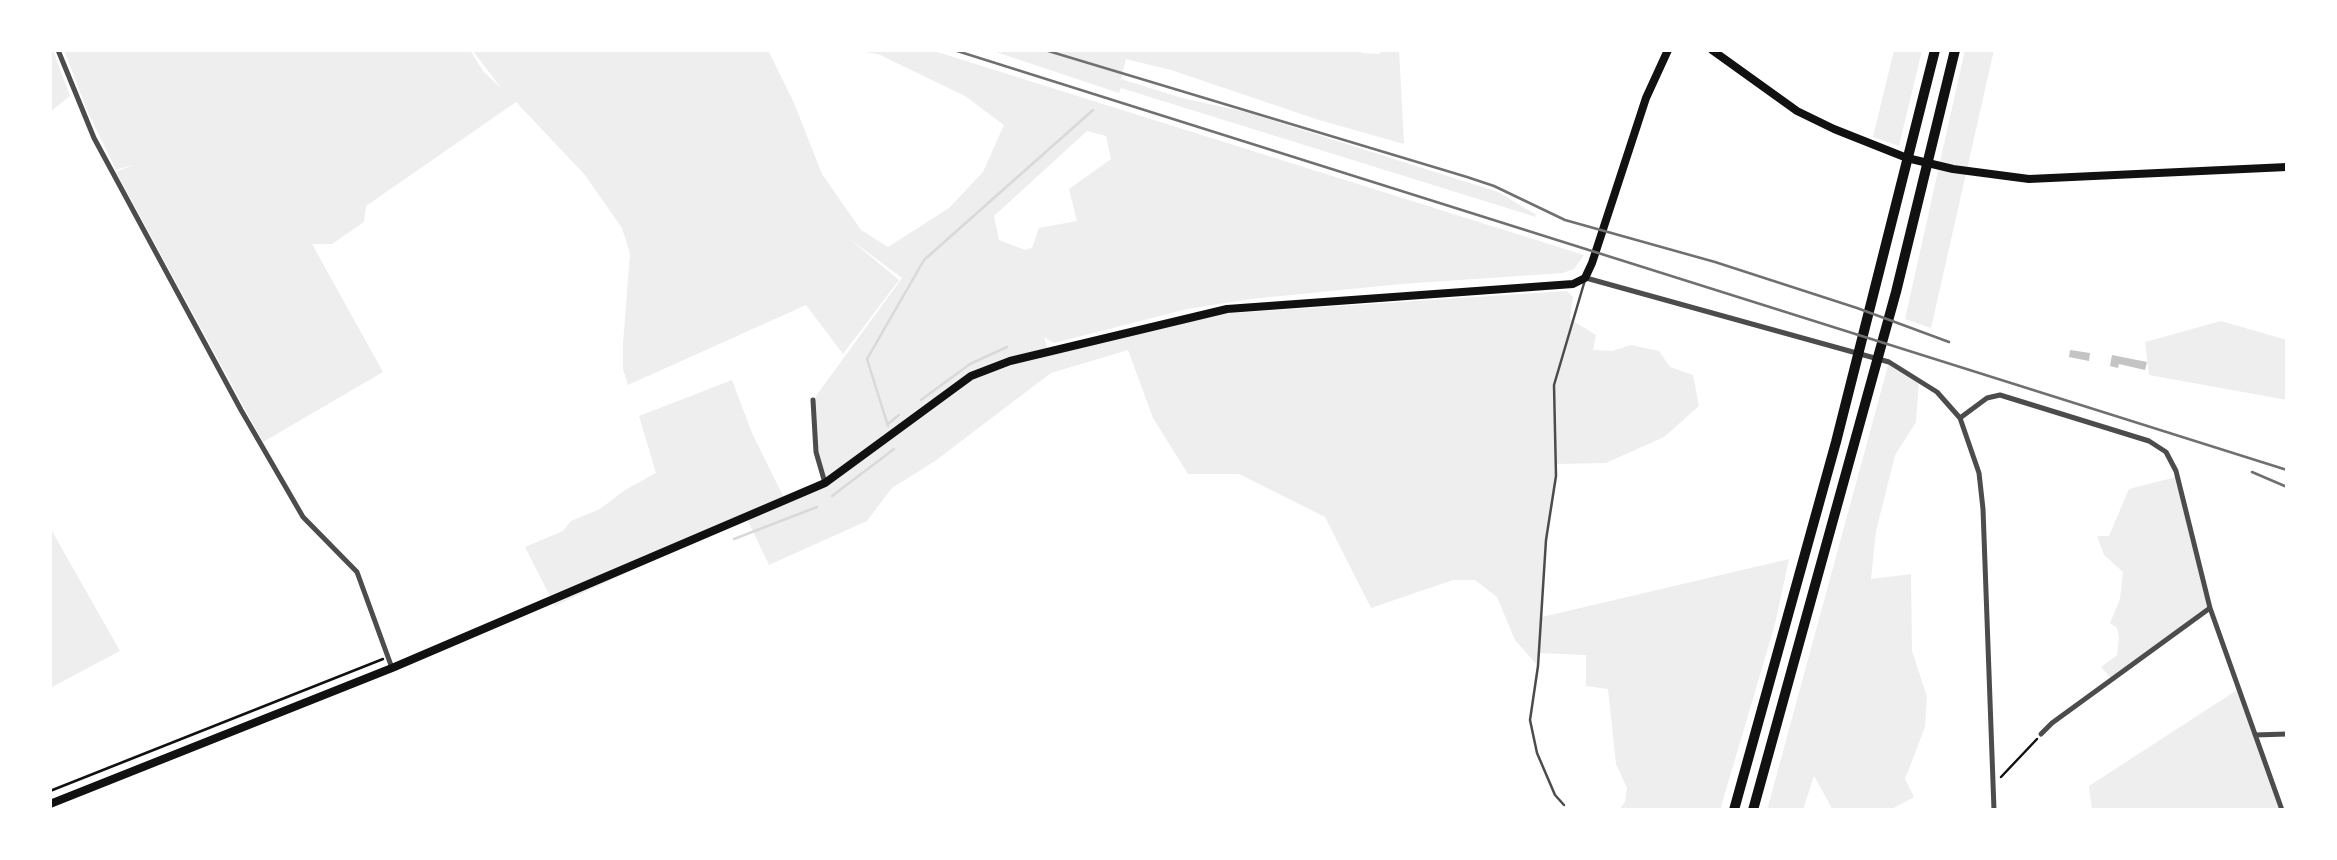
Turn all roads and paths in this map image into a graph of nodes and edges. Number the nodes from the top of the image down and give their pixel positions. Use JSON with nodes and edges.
{"nodes":[{"id":1,"x":58,"y":50,"type":"edge"},
{"id":2,"x":1668,"y":50,"type":"edge"},
{"id":3,"x":1712,"y":50,"type":"edge"},
{"id":4,"x":1935,"y":50,"type":"edge"},
{"id":5,"x":1955,"y":50,"type":"edge"},
{"id":6,"x":2287,"y":167,"type":"edge"},
{"id":7,"x":1586,"y":278,"type":"junction"},
{"id":8,"x":813,"y":400,"type":"dead end"},
{"id":9,"x":1960,"y":418,"type":"junction"},
{"id":10,"x":825,"y":482,"type":"junction"},
{"id":11,"x":2210,"y":608,"type":"junction"},
{"id":12,"x":388,"y":657,"type":"junction"},
{"id":13,"x":392,"y":668,"type":"junction"},
{"id":14,"x":2041,"y":734,"type":"joint"},
{"id":15,"x":2287,"y":734,"type":"edge"},
{"id":16,"x":2255,"y":735,"type":"junction"},
{"id":17,"x":1994,"y":782,"type":"junction"},
{"id":18,"x":50,"y":791,"type":"edge"},
{"id":19,"x":50,"y":804,"type":"edge"},
{"id":20,"x":1564,"y":805,"type":"dead end"},
{"id":21,"x":1734,"y":810,"type":"edge"},
{"id":22,"x":1753,"y":810,"type":"edge"},
{"id":23,"x":1994,"y":810,"type":"edge"},
{"id":24,"x":2282,"y":810,"type":"edge"}],
"edges":[{"from":1,"to":12,"type":"street"},
{"from":2,"to":7,"type":"main road"},
{"from":3,"to":6,"type":"main road"},
{"from":4,"to":21,"type":"highway"},
{"from":5,"to":22,"type":"highway"},
{"from":7,"to":9,"type":"street"},
{"from":7,"to":10,"type":"main road"},
{"from":7,"to":20,"type":"lane"},
{"from":8,"to":10,"type":"street"},
{"from":9,"to":11,"type":"street"},
{"from":9,"to":17,"type":"street"},
{"from":10,"to":13,"type":"main road"},
{"from":11,"to":14,"type":"street"},
{"from":11,"to":16,"type":"street"},
{"from":12,"to":13,"type":"street"},
{"from":12,"to":18,"type":"path"},
{"from":13,"to":19,"type":"main road"},
{"from":14,"to":17,"type":"path"},
{"from":15,"to":16,"type":"street"},
{"from":16,"to":24,"type":"street"},
{"from":17,"to":23,"type":"street"}]}
